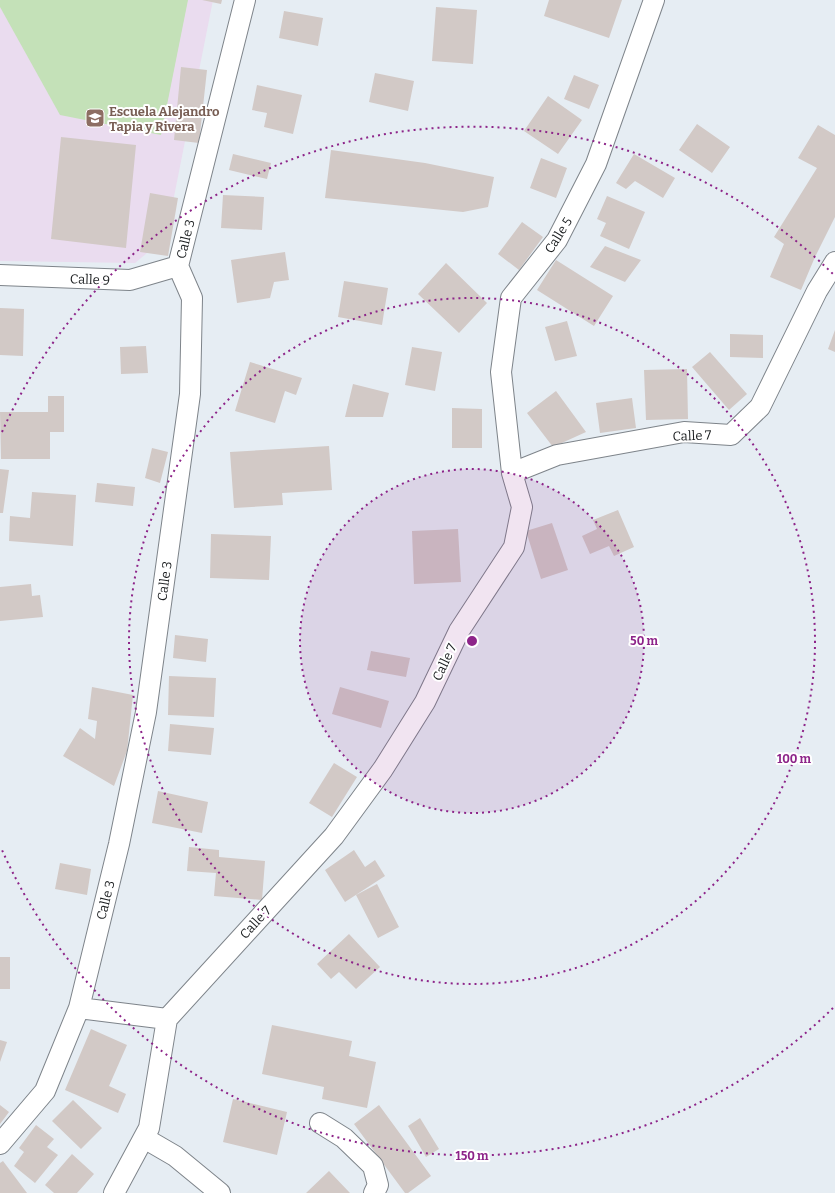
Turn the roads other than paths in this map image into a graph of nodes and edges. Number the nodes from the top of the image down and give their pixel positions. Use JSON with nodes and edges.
{"nodes":[{"id":1,"x":245,"y":0,"type":"edge"},
{"id":2,"x":654,"y":0,"type":"edge"},
{"id":3,"x":835,"y":262,"type":"edge"},
{"id":4,"x":178,"y":266,"type":"junction"},
{"id":5,"x":0,"y":275,"type":"edge"},
{"id":6,"x":512,"y":473,"type":"junction"},
{"id":7,"x":79,"y":1008,"type":"junction"},
{"id":8,"x":167,"y":1019,"type":"junction"},
{"id":9,"x":320,"y":1123,"type":"dead end"},
{"id":10,"x":144,"y":1138,"type":"junction"},
{"id":11,"x":0,"y":1144,"type":"edge"},
{"id":12,"x":114,"y":1193,"type":"edge"},
{"id":13,"x":220,"y":1193,"type":"edge"},
{"id":14,"x":374,"y":1193,"type":"edge"}],
"edges":[{"from":1,"to":4,"type":"street","name":"Calle 3"},
{"from":2,"to":6,"type":"street","name":"Calle 5"},
{"from":3,"to":6,"type":"street","name":"Calle 7"},
{"from":4,"to":5,"type":"street","name":"Calle 9"},
{"from":4,"to":7,"type":"street","name":"Calle 3"},
{"from":6,"to":8,"type":"street","name":"Calle 7"},
{"from":7,"to":8,"type":"street"},
{"from":7,"to":11,"type":"street","name":"Calle 3"},
{"from":8,"to":10,"type":"street"},
{"from":9,"to":14,"type":"street"},
{"from":10,"to":12,"type":"street"},
{"from":10,"to":13,"type":"street"}]}
